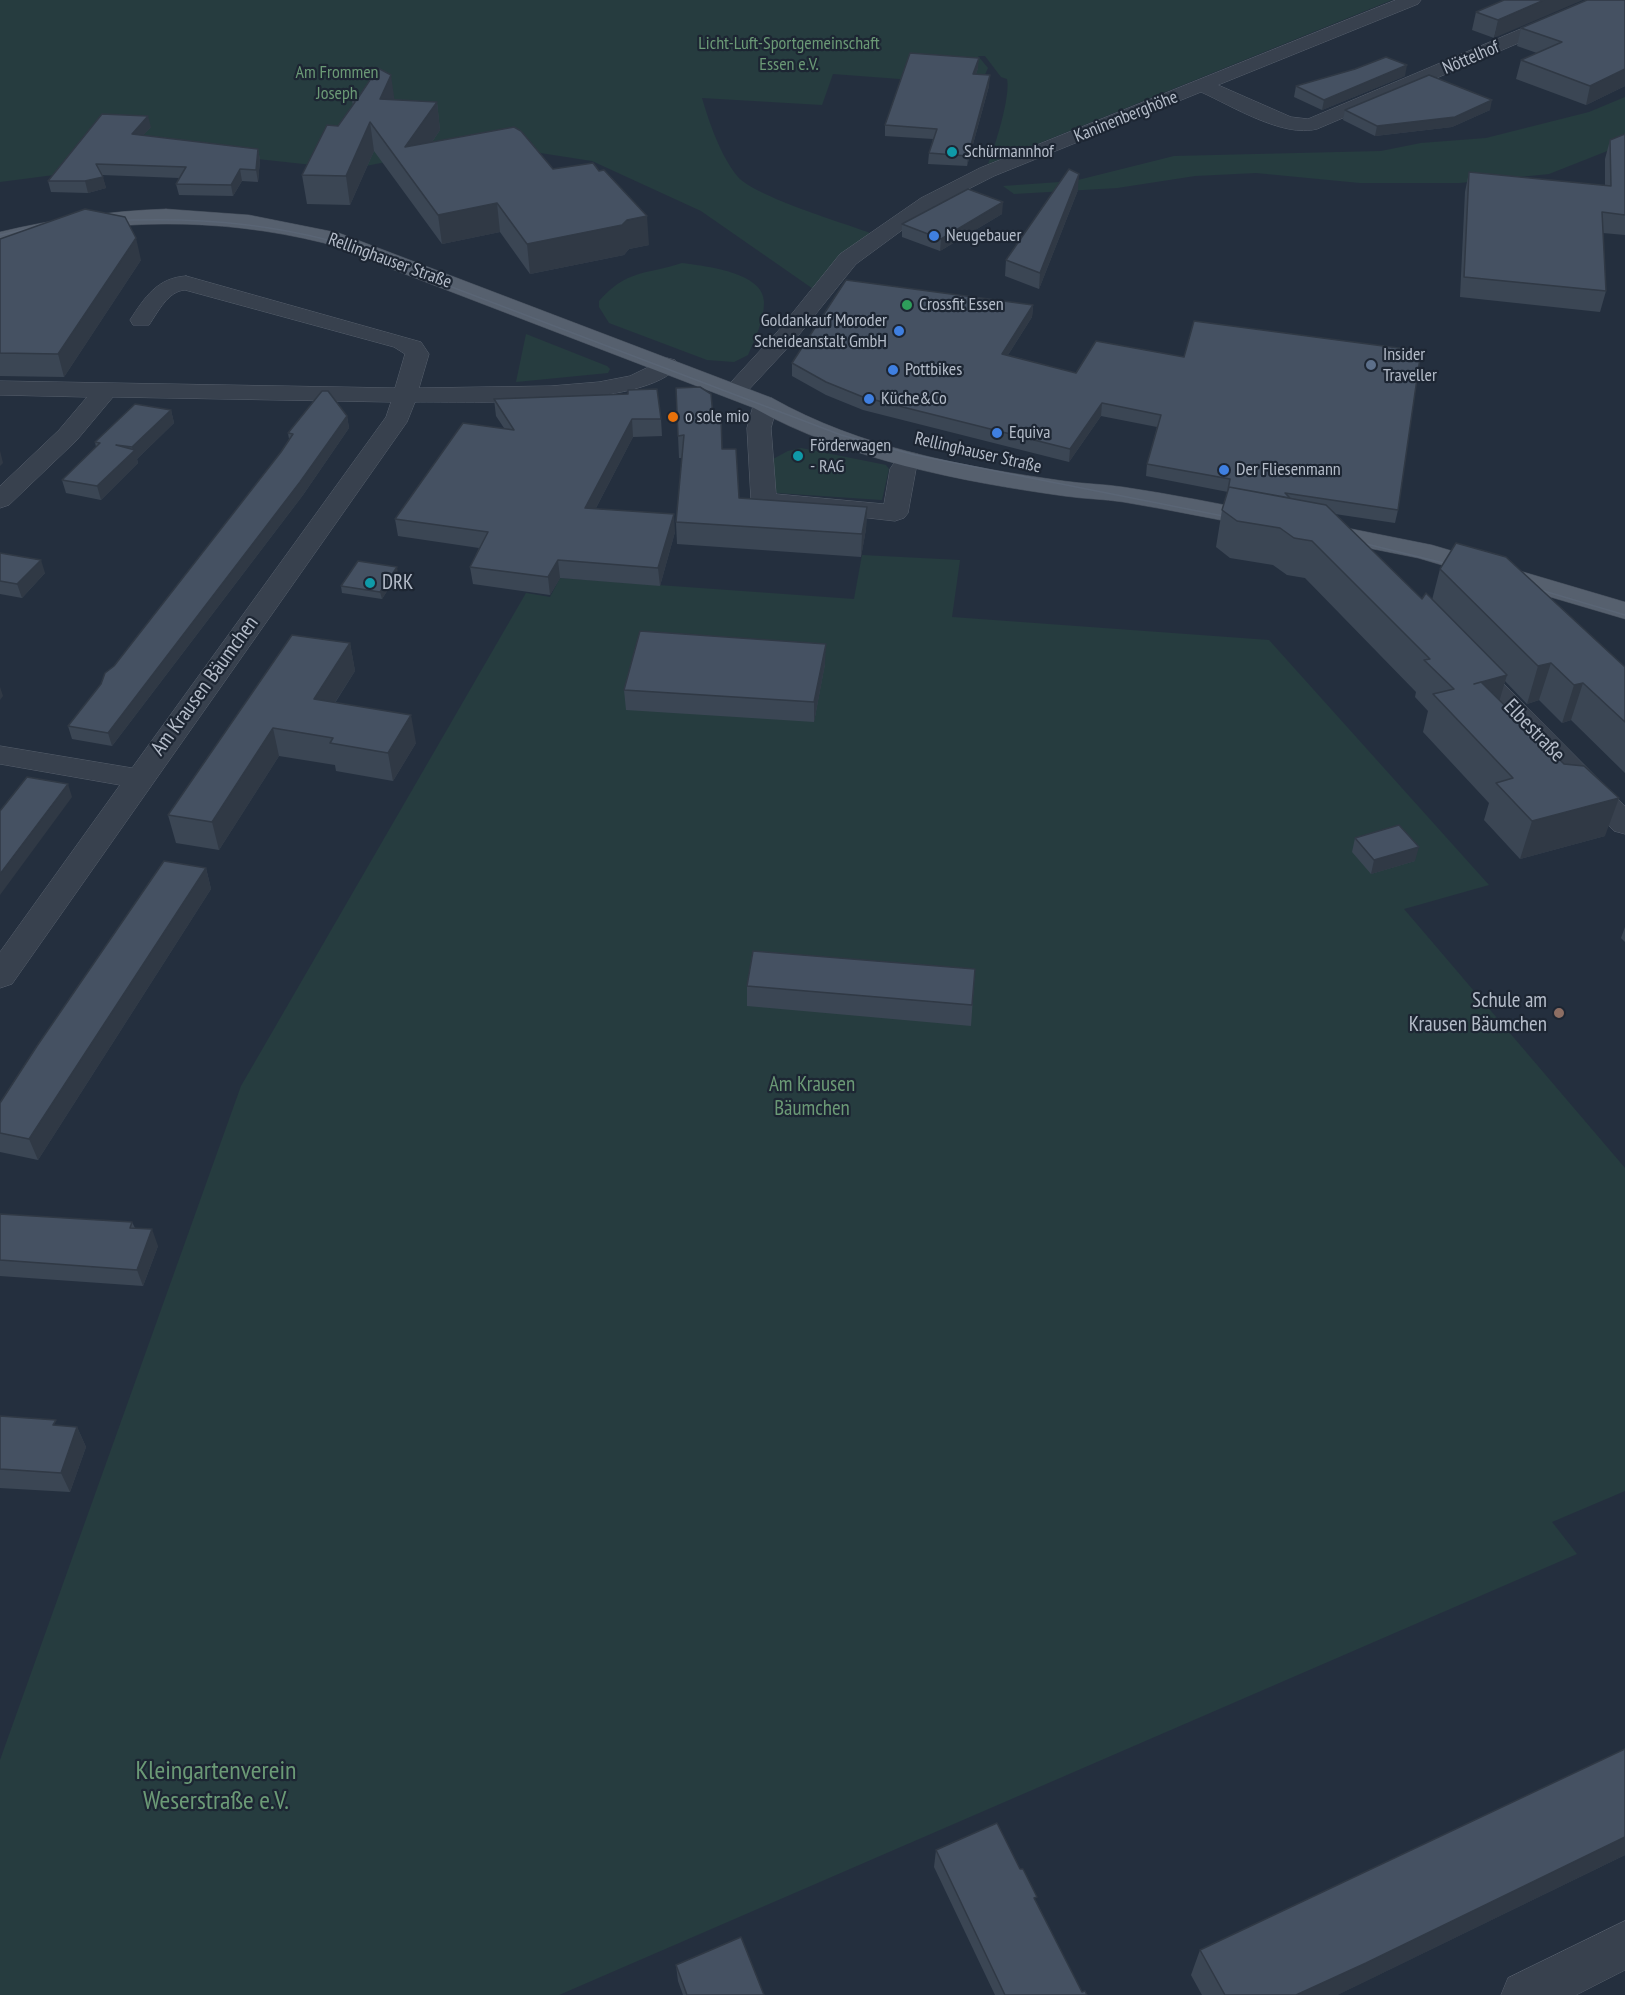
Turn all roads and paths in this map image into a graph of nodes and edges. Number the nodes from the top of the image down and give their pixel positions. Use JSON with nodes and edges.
{"nodes":[{"id":1,"x":1412,"y":0,"type":"edge"},
{"id":2,"x":1604,"y":0,"type":"edge"},
{"id":3,"x":1203,"y":86,"type":"junction"},
{"id":4,"x":0,"y":238,"type":"edge"},
{"id":5,"x":141,"y":320,"type":"dead end"},
{"id":6,"x":667,"y":365,"type":"junction"},
{"id":7,"x":0,"y":388,"type":"edge"},
{"id":8,"x":105,"y":391,"type":"junction"},
{"id":9,"x":734,"y":392,"type":"junction"},
{"id":10,"x":407,"y":395,"type":"junction"},
{"id":11,"x":763,"y":402,"type":"junction"},
{"id":12,"x":909,"y":459,"type":"junction"},
{"id":13,"x":1121,"y":494,"type":"junction"},
{"id":14,"x":0,"y":500,"type":"edge"},
{"id":15,"x":1342,"y":535,"type":"junction"},
{"id":16,"x":1371,"y":564,"type":"edge"},
{"id":17,"x":1625,"y":611,"type":"edge"},
{"id":18,"x":1453,"y":648,"type":"edge"},
{"id":19,"x":0,"y":755,"type":"edge"},
{"id":20,"x":138,"y":779,"type":"junction"},
{"id":21,"x":1625,"y":824,"type":"edge"},
{"id":22,"x":0,"y":976,"type":"edge"},
{"id":23,"x":1625,"y":1945,"type":"edge"},
{"id":24,"x":1525,"y":1995,"type":"edge"}],
"edges":[{"from":1,"to":3,"type":"street","name":"Kaninenberghöhe"},
{"from":2,"to":3,"type":"street","name":"Nöttelhof"},
{"from":3,"to":9,"type":"street","name":"Kaninenberghöhe"},
{"from":4,"to":6,"type":"main road","name":"Rellinghauser Straße"},
{"from":5,"to":10,"type":"street"},
{"from":6,"to":9,"type":"main road","name":"Rellinghauser Straße"},
{"from":6,"to":10,"type":"street"},
{"from":7,"to":8,"type":"street"},
{"from":8,"to":10,"type":"street"},
{"from":8,"to":14,"type":"street"},
{"from":9,"to":11,"type":"main road","name":"Rellinghauser Straße"},
{"from":10,"to":20,"type":"street","name":"Am Krausen Bäumchen"},
{"from":11,"to":12,"type":"main road","name":"Rellinghauser Straße"},
{"from":11,"to":12,"type":"street","name":"Rellinghauser Straße"},
{"from":11,"to":13,"type":"main road","name":"Rellinghauser Straße"},
{"from":12,"to":13,"type":"main road","name":"Rellinghauser Straße"},
{"from":13,"to":15,"type":"main road","name":"Rellinghauser Straße"},
{"from":15,"to":16,"type":"street"},
{"from":15,"to":17,"type":"main road","name":"Rellinghauser Straße"},
{"from":18,"to":21,"type":"street","name":"Elbestraße"},
{"from":19,"to":20,"type":"street"},
{"from":20,"to":22,"type":"street","name":"Am Krausen Bäumchen"},
{"from":23,"to":24,"type":"street"}]}
